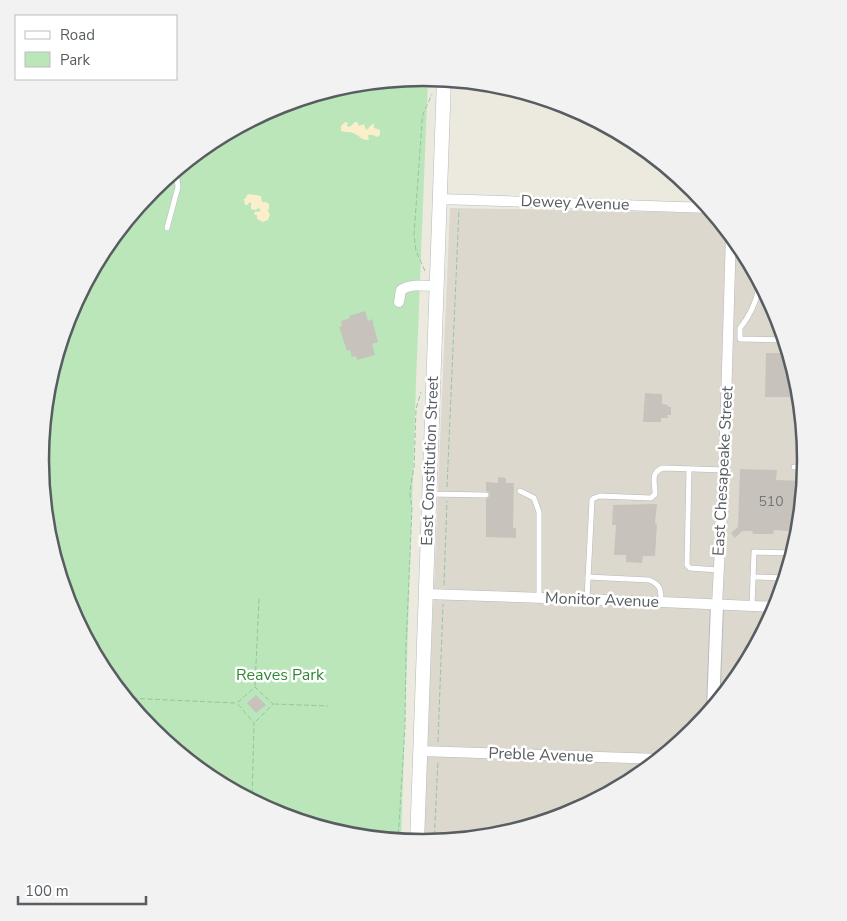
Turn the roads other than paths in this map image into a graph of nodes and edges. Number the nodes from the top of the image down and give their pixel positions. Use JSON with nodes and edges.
{"nodes":[{"id":1,"x":444,"y":87,"type":"edge"},
{"id":2,"x":177,"y":178,"type":"edge"},
{"id":3,"x":440,"y":198,"type":"junction"},
{"id":4,"x":700,"y":208,"type":"edge"},
{"id":5,"x":168,"y":228,"type":"dead end"},
{"id":6,"x":731,"y":247,"type":"edge"},
{"id":7,"x":432,"y":286,"type":"junction"},
{"id":8,"x":759,"y":292,"type":"edge"},
{"id":9,"x":399,"y":302,"type":"dead end"},
{"id":10,"x":728,"y":334,"type":"junction"},
{"id":11,"x":740,"y":334,"type":"junction"},
{"id":12,"x":778,"y":340,"type":"edge"},
{"id":13,"x":794,"y":467,"type":"dead end"},
{"id":14,"x":798,"y":467,"type":"edge"},
{"id":15,"x":689,"y":469,"type":"junction"},
{"id":16,"x":724,"y":470,"type":"junction"},
{"id":17,"x":520,"y":491,"type":"dead end"},
{"id":18,"x":429,"y":494,"type":"junction"},
{"id":19,"x":486,"y":494,"type":"dead end"},
{"id":20,"x":786,"y":553,"type":"edge"},
{"id":21,"x":718,"y":570,"type":"junction"},
{"id":22,"x":588,"y":577,"type":"junction"},
{"id":23,"x":753,"y":577,"type":"junction"},
{"id":24,"x":779,"y":578,"type":"edge"},
{"id":25,"x":426,"y":594,"type":"junction"},
{"id":26,"x":539,"y":598,"type":"junction"},
{"id":27,"x":587,"y":599,"type":"junction"},
{"id":28,"x":661,"y":602,"type":"junction"},
{"id":29,"x":717,"y":605,"type":"junction"},
{"id":30,"x":752,"y":606,"type":"junction"},
{"id":31,"x":769,"y":607,"type":"edge"},
{"id":32,"x":714,"y":697,"type":"edge"},
{"id":33,"x":420,"y":750,"type":"junction"},
{"id":34,"x":651,"y":759,"type":"edge"},
{"id":35,"x":417,"y":835,"type":"edge"}],
"edges":[{"from":1,"to":3,"type":"main road","name":"East Constitution Street"},
{"from":2,"to":5,"type":"lane"},
{"from":3,"to":4,"type":"street","name":"Dewey Avenue"},
{"from":3,"to":7,"type":"main road","name":"East Constitution Street"},
{"from":6,"to":10,"type":"street","name":"East Chesapeake Street"},
{"from":7,"to":9,"type":"street"},
{"from":7,"to":18,"type":"main road","name":"East Constitution Street"},
{"from":8,"to":11,"type":"lane"},
{"from":10,"to":11,"type":"lane"},
{"from":10,"to":16,"type":"street","name":"East Chesapeake Street"},
{"from":11,"to":12,"type":"lane"},
{"from":13,"to":14,"type":"lane"},
{"from":15,"to":16,"type":"lane"},
{"from":15,"to":21,"type":"lane"},
{"from":15,"to":22,"type":"lane"},
{"from":16,"to":21,"type":"street","name":"East Chesapeake Street"},
{"from":17,"to":26,"type":"lane"},
{"from":18,"to":19,"type":"lane"},
{"from":18,"to":25,"type":"main road","name":"East Constitution Street"},
{"from":20,"to":23,"type":"lane"},
{"from":21,"to":29,"type":"street","name":"East Chesapeake Street"},
{"from":22,"to":27,"type":"lane"},
{"from":22,"to":28,"type":"lane"},
{"from":23,"to":24,"type":"lane"},
{"from":23,"to":30,"type":"lane"},
{"from":25,"to":26,"type":"street","name":"Monitor Avenue"},
{"from":25,"to":33,"type":"main road","name":"East Constitution Street"},
{"from":26,"to":27,"type":"street","name":"Monitor Avenue"},
{"from":27,"to":28,"type":"street","name":"Monitor Avenue"},
{"from":28,"to":29,"type":"street","name":"Monitor Avenue"},
{"from":29,"to":30,"type":"street","name":"Monitor Avenue"},
{"from":29,"to":32,"type":"street","name":"East Chesapeake Street"},
{"from":30,"to":31,"type":"street","name":"Monitor Avenue"},
{"from":33,"to":34,"type":"street","name":"Preble Avenue"},
{"from":33,"to":35,"type":"main road","name":"East Constitution Street"}]}
